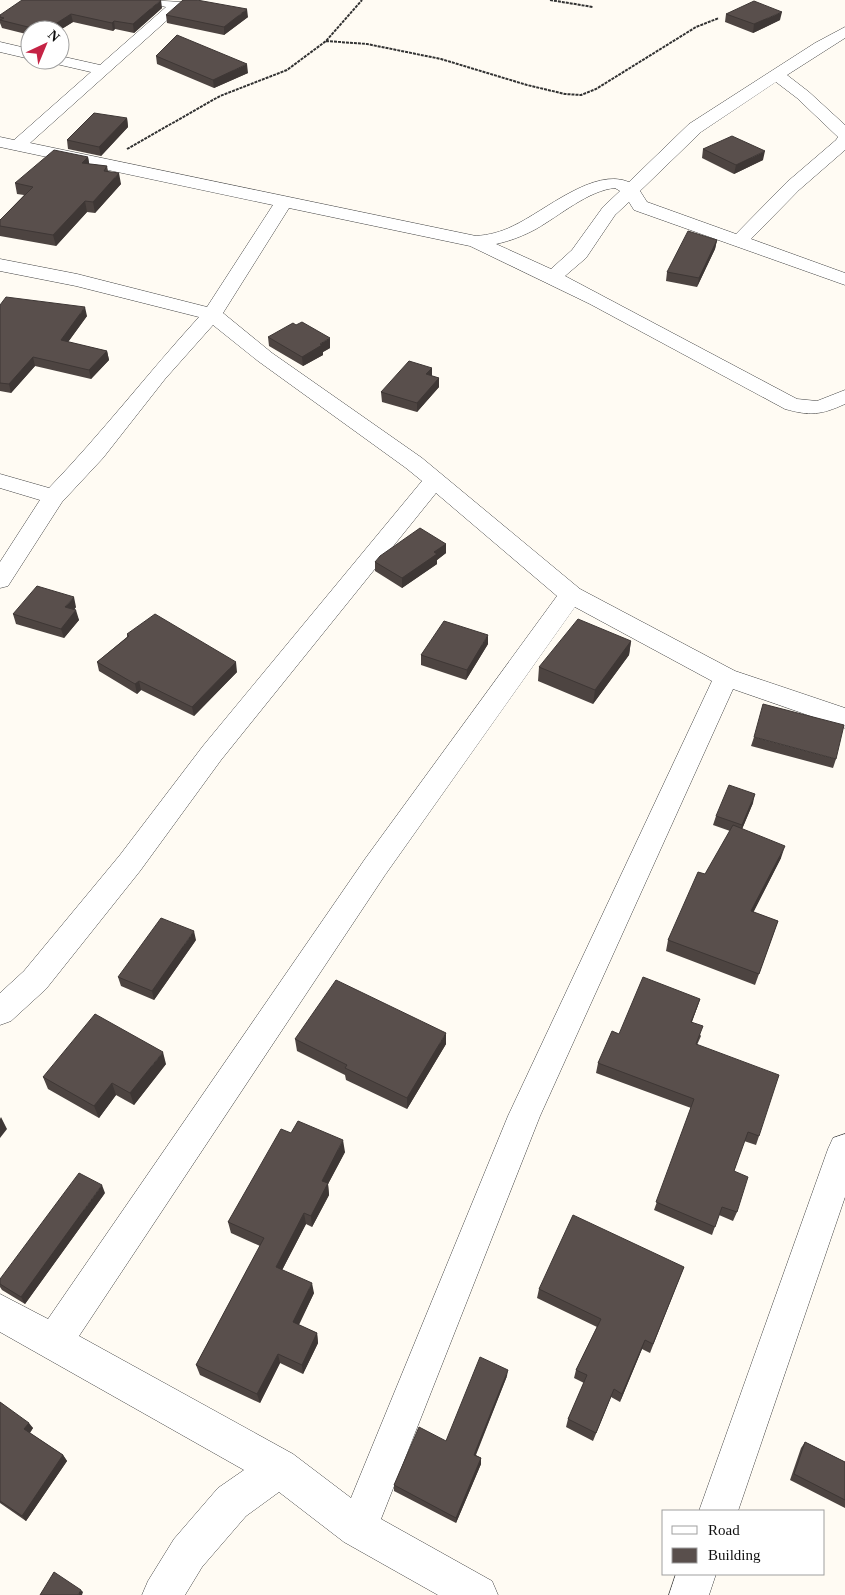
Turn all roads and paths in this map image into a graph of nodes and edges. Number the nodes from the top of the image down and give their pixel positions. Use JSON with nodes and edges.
{"nodes":[{"id":1,"x":154,"y":0,"type":"edge"},
{"id":2,"x":362,"y":0,"type":"edge"},
{"id":3,"x":550,"y":0,"type":"edge"},
{"id":4,"x":593,"y":7,"type":"dead end"},
{"id":5,"x":719,"y":18,"type":"dead end"},
{"id":6,"x":845,"y":32,"type":"edge"},
{"id":7,"x":326,"y":41,"type":"junction"},
{"id":8,"x":0,"y":47,"type":"edge"},
{"id":9,"x":20,"y":52,"type":"edge"},
{"id":10,"x":70,"y":63,"type":"edge"},
{"id":11,"x":103,"y":70,"type":"junction"},
{"id":12,"x":778,"y":76,"type":"junction"},
{"id":13,"x":845,"y":134,"type":"edge"},
{"id":14,"x":845,"y":138,"type":"edge"},
{"id":15,"x":0,"y":142,"type":"edge"},
{"id":16,"x":18,"y":146,"type":"junction"},
{"id":17,"x":106,"y":165,"type":"junction"},
{"id":18,"x":631,"y":190,"type":"junction"},
{"id":19,"x":283,"y":203,"type":"junction"},
{"id":20,"x":476,"y":242,"type":"junction"},
{"id":21,"x":738,"y":242,"type":"junction"},
{"id":22,"x":0,"y":265,"type":"edge"},
{"id":23,"x":552,"y":278,"type":"junction"},
{"id":24,"x":845,"y":279,"type":"edge"},
{"id":25,"x":212,"y":314,"type":"junction"},
{"id":26,"x":845,"y":396,"type":"edge"},
{"id":27,"x":0,"y":481,"type":"edge"},
{"id":28,"x":434,"y":481,"type":"junction"},
{"id":29,"x":54,"y":497,"type":"junction"},
{"id":30,"x":0,"y":580,"type":"edge"},
{"id":31,"x":571,"y":595,"type":"junction"},
{"id":32,"x":726,"y":677,"type":"junction"},
{"id":33,"x":845,"y":718,"type":"edge"},
{"id":34,"x":0,"y":1012,"type":"edge"},
{"id":35,"x":845,"y":1149,"type":"edge"},
{"id":36,"x":0,"y":1312,"type":"edge"},
{"id":37,"x":54,"y":1342,"type":"junction"},
{"id":38,"x":279,"y":1468,"type":"junction"},
{"id":39,"x":718,"y":1510,"type":"edge"},
{"id":40,"x":358,"y":1528,"type":"junction"},
{"id":41,"x":696,"y":1575,"type":"edge"},
{"id":42,"x":162,"y":1595,"type":"edge"},
{"id":43,"x":478,"y":1595,"type":"edge"},
{"id":44,"x":689,"y":1595,"type":"edge"}],
"edges":[{"from":1,"to":11,"type":"street"},
{"from":2,"to":7,"type":"path"},
{"from":3,"to":4,"type":"path"},
{"from":5,"to":7,"type":"path"},
{"from":6,"to":12,"type":"street"},
{"from":7,"to":17,"type":"path"},
{"from":8,"to":9,"type":"street"},
{"from":10,"to":11,"type":"street"},
{"from":11,"to":16,"type":"street"},
{"from":12,"to":13,"type":"street"},
{"from":12,"to":18,"type":"street"},
{"from":14,"to":21,"type":"street"},
{"from":15,"to":16,"type":"street"},
{"from":16,"to":17,"type":"street"},
{"from":17,"to":19,"type":"street"},
{"from":18,"to":20,"type":"street"},
{"from":18,"to":21,"type":"street"},
{"from":18,"to":23,"type":"street"},
{"from":19,"to":20,"type":"street"},
{"from":19,"to":25,"type":"street"},
{"from":20,"to":23,"type":"street"},
{"from":21,"to":24,"type":"street"},
{"from":22,"to":25,"type":"street"},
{"from":23,"to":26,"type":"street"},
{"from":25,"to":28,"type":"street"},
{"from":25,"to":29,"type":"street"},
{"from":27,"to":29,"type":"street"},
{"from":28,"to":31,"type":"street"},
{"from":28,"to":34,"type":"street"},
{"from":29,"to":30,"type":"street"},
{"from":31,"to":32,"type":"street"},
{"from":31,"to":37,"type":"street"},
{"from":32,"to":33,"type":"street"},
{"from":32,"to":40,"type":"street"},
{"from":35,"to":39,"type":"street"},
{"from":36,"to":37,"type":"street"},
{"from":37,"to":38,"type":"street"},
{"from":38,"to":40,"type":"street"},
{"from":38,"to":42,"type":"street"},
{"from":40,"to":43,"type":"street"},
{"from":41,"to":44,"type":"street"}]}
